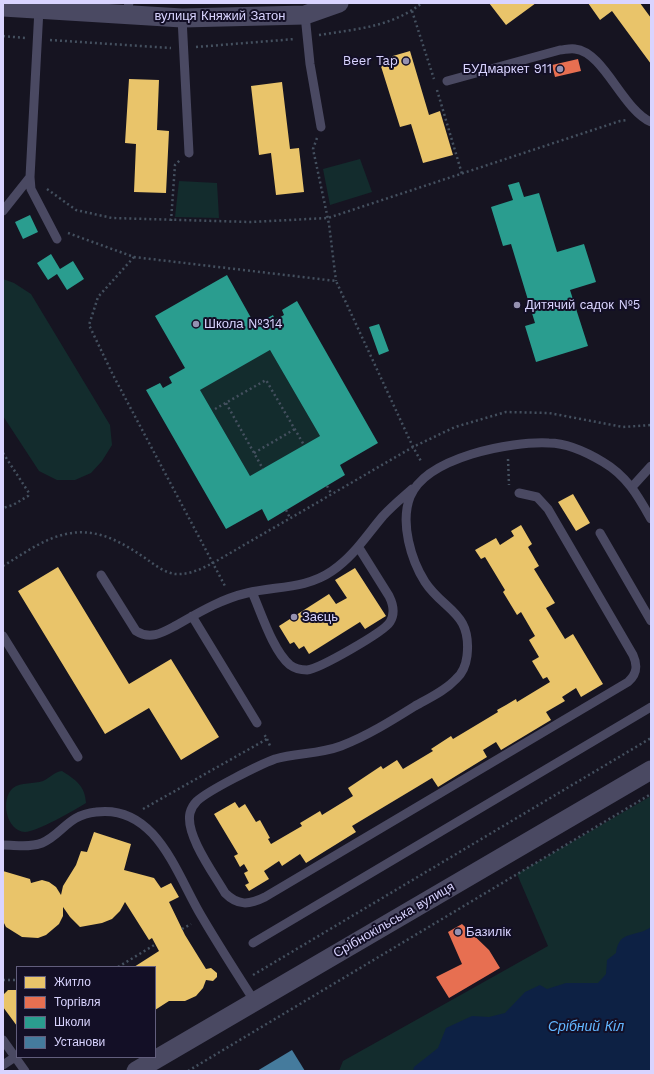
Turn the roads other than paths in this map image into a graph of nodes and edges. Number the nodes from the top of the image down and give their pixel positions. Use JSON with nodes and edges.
{"nodes":[{"id":1,"x":339,"y":3,"type":"edge"},
{"id":2,"x":3,"y":7,"type":"edge"},
{"id":3,"x":39,"y":9,"type":"junction"},
{"id":4,"x":128,"y":9,"type":"edge"},
{"id":5,"x":305,"y":15,"type":"junction"},
{"id":6,"x":182,"y":18,"type":"junction"},
{"id":7,"x":447,"y":81,"type":"dead end"},
{"id":8,"x":651,"y":122,"type":"edge"},
{"id":9,"x":322,"y":127,"type":"road end"},
{"id":10,"x":189,"y":153,"type":"road end"},
{"id":11,"x":30,"y":177,"type":"junction"},
{"id":12,"x":3,"y":211,"type":"edge"},
{"id":13,"x":56,"y":239,"type":"dead end"},
{"id":14,"x":651,"y":466,"type":"edge"},
{"id":15,"x":418,"y":485,"type":"junction"},
{"id":16,"x":632,"y":487,"type":"junction"},
{"id":17,"x":520,"y":493,"type":"dead end"},
{"id":18,"x":651,"y":519,"type":"edge"},
{"id":19,"x":600,"y":533,"type":"dead end"},
{"id":20,"x":359,"y":548,"type":"junction"},
{"id":21,"x":101,"y":575,"type":"dead end"},
{"id":22,"x":252,"y":592,"type":"junction"},
{"id":23,"x":192,"y":616,"type":"junction"},
{"id":24,"x":651,"y":620,"type":"edge"},
{"id":25,"x":3,"y":636,"type":"edge"},
{"id":26,"x":651,"y":707,"type":"edge"},
{"id":27,"x":257,"y":723,"type":"road end"},
{"id":28,"x":78,"y":757,"type":"dead end"},
{"id":29,"x":651,"y":770,"type":"edge"},
{"id":30,"x":3,"y":845,"type":"edge"},
{"id":31,"x":253,"y":943,"type":"dead end"},
{"id":32,"x":255,"y":1002,"type":"junction"},
{"id":33,"x":3,"y":1040,"type":"edge"},
{"id":34,"x":15,"y":1057,"type":"junction"},
{"id":35,"x":3,"y":1065,"type":"edge"},
{"id":36,"x":25,"y":1071,"type":"edge"},
{"id":37,"x":136,"y":1071,"type":"edge"}],
"edges":[{"from":1,"to":5,"type":"street","name":"вулиця Княжий Затон"},
{"from":2,"to":3,"type":"street","name":"вулиця Княжий Затон"},
{"from":3,"to":4,"type":"street","name":"вулиця Княжий Затон"},
{"from":3,"to":11,"type":"lane"},
{"from":4,"to":6,"type":"street","name":"вулиця Княжий Затон"},
{"from":5,"to":6,"type":"street","name":"вулиця Княжий Затон"},
{"from":5,"to":9,"type":"lane"},
{"from":6,"to":10,"type":"lane"},
{"from":7,"to":8,"type":"lane"},
{"from":11,"to":12,"type":"lane"},
{"from":11,"to":13,"type":"lane"},
{"from":14,"to":16,"type":"lane"},
{"from":15,"to":16,"type":"lane"},
{"from":15,"to":17,"type":"lane"},
{"from":15,"to":20,"type":"lane"},
{"from":16,"to":18,"type":"lane"},
{"from":19,"to":24,"type":"lane"},
{"from":20,"to":22,"type":"lane"},
{"from":20,"to":22,"type":"lane"},
{"from":21,"to":23,"type":"lane"},
{"from":22,"to":23,"type":"lane"},
{"from":23,"to":27,"type":"lane"},
{"from":25,"to":28,"type":"lane"},
{"from":26,"to":31,"type":"lane"},
{"from":29,"to":32,"type":"street","name":"Срібнокільська вулиця"},
{"from":30,"to":32,"type":"lane"},
{"from":32,"to":37,"type":"street","name":"Срібнокільська вулиця"},
{"from":33,"to":34,"type":"lane"},
{"from":34,"to":35,"type":"lane"},
{"from":34,"to":36,"type":"lane"}]}
